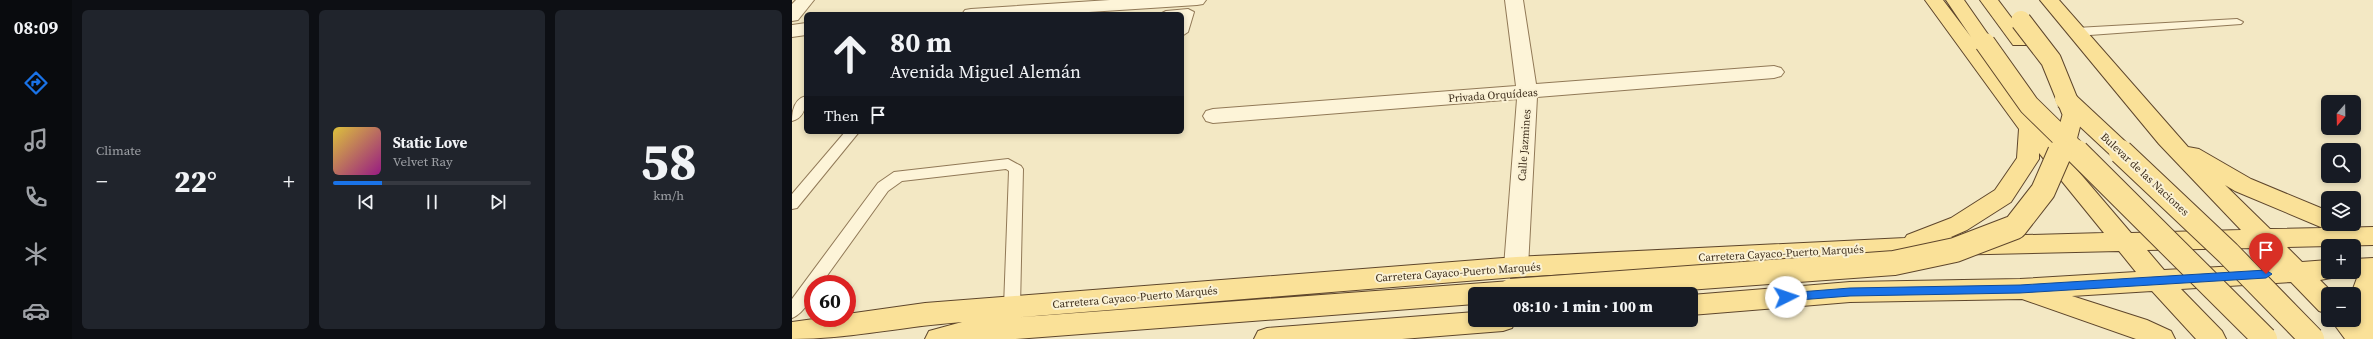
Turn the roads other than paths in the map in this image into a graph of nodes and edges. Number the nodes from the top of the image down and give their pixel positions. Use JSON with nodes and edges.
{"nodes":[{"id":1,"x":804,"y":0,"type":"edge"},
{"id":2,"x":1197,"y":0,"type":"edge"},
{"id":3,"x":1514,"y":0,"type":"edge"},
{"id":4,"x":1934,"y":0,"type":"edge"},
{"id":5,"x":1954,"y":0,"type":"edge"},
{"id":6,"x":1988,"y":0,"type":"edge"},
{"id":7,"x":2005,"y":0,"type":"edge"},
{"id":8,"x":2049,"y":0,"type":"edge"},
{"id":9,"x":1003,"y":12,"type":"edge"},
{"id":10,"x":1184,"y":12,"type":"edge"},
{"id":11,"x":792,"y":16,"type":"edge"},
{"id":12,"x":2237,"y":22,"type":"dead end"},
{"id":13,"x":1184,"y":25,"type":"edge"},
{"id":14,"x":804,"y":29,"type":"edge"},
{"id":15,"x":792,"y":31,"type":"edge"},
{"id":16,"x":2076,"y":32,"type":"junction"},
{"id":17,"x":1774,"y":72,"type":"dead end"},
{"id":18,"x":1527,"y":92,"type":"junction"},
{"id":19,"x":804,"y":102,"type":"edge"},
{"id":20,"x":1213,"y":116,"type":"dead end"},
{"id":21,"x":792,"y":117,"type":"edge"},
{"id":22,"x":2030,"y":128,"type":"junction"},
{"id":23,"x":850,"y":134,"type":"edge"},
{"id":24,"x":2167,"y":139,"type":"junction"},
{"id":25,"x":792,"y":204,"type":"edge"},
{"id":26,"x":2321,"y":218,"type":"edge"},
{"id":27,"x":2354,"y":231,"type":"edge"},
{"id":28,"x":2368,"y":236,"type":"edge"},
{"id":29,"x":2263,"y":239,"type":"junction"},
{"id":30,"x":2126,"y":241,"type":"junction"},
{"id":31,"x":1900,"y":247,"type":"junction"},
{"id":32,"x":1516,"y":267,"type":"junction"},
{"id":33,"x":2373,"y":268,"type":"edge"},
{"id":34,"x":2361,"y":269,"type":"edge"},
{"id":35,"x":2321,"y":270,"type":"edge"},
{"id":36,"x":2297,"y":272,"type":"junction"},
{"id":37,"x":2373,"y":280,"type":"edge"},
{"id":38,"x":2159,"y":282,"type":"junction"},
{"id":39,"x":2020,"y":289,"type":"junction"},
{"id":40,"x":2321,"y":297,"type":"edge"},
{"id":41,"x":1698,"y":304,"type":"edge"},
{"id":42,"x":1012,"y":306,"type":"junction"},
{"id":43,"x":792,"y":311,"type":"edge"},
{"id":44,"x":1468,"y":323,"type":"edge"},
{"id":45,"x":2351,"y":327,"type":"edge"},
{"id":46,"x":2373,"y":327,"type":"edge"},
{"id":47,"x":792,"y":333,"type":"edge"},
{"id":48,"x":938,"y":339,"type":"edge"},
{"id":49,"x":1267,"y":339,"type":"edge"},
{"id":50,"x":2162,"y":339,"type":"edge"},
{"id":51,"x":2213,"y":339,"type":"edge"},
{"id":52,"x":2265,"y":339,"type":"edge"},
{"id":53,"x":2312,"y":339,"type":"edge"},
{"id":54,"x":2362,"y":339,"type":"edge"}],
"edges":[{"from":1,"to":11,"type":"street"},
{"from":2,"to":9,"type":"street"},
{"from":3,"to":18,"type":"street","name":"Calle Jazmines"},
{"from":4,"to":22,"type":"main road"},
{"from":5,"to":52,"type":"main road","bridge":true},
{"from":6,"to":53,"type":"main road","name":"Bulevar de las Naciones","bridge":true},
{"from":7,"to":48,"type":"main road","bridge":true},
{"from":8,"to":16,"type":"main road"},
{"from":10,"to":13,"type":"lane"},
{"from":12,"to":16,"type":"lane"},
{"from":14,"to":15,"type":"street"},
{"from":16,"to":24,"type":"main road"},
{"from":17,"to":18,"type":"street","name":"Privada Orquídeas"},
{"from":18,"to":20,"type":"street","name":"Privada Orquídeas"},
{"from":18,"to":32,"type":"street","name":"Calle Jazmines"},
{"from":19,"to":21,"type":"lane"},
{"from":22,"to":30,"type":"main road"},
{"from":22,"to":31,"type":"main road"},
{"from":23,"to":25,"type":"lane"},
{"from":24,"to":26,"type":"main road"},
{"from":24,"to":29,"type":"main road"},
{"from":27,"to":28,"type":"main road"},
{"from":28,"to":29,"type":"main road","name":"Carretera Cayaco-Puerto Marqués"},
{"from":29,"to":30,"type":"main road","name":"Carretera Cayaco-Puerto Marqués"},
{"from":29,"to":36,"type":"main road"},
{"from":30,"to":31,"type":"main road","name":"Carretera Cayaco-Puerto Marqués"},
{"from":30,"to":38,"type":"main road"},
{"from":31,"to":32,"type":"main road","name":"Carretera Cayaco-Puerto Marqués"},
{"from":32,"to":42,"type":"main road","name":"Carretera Cayaco-Puerto Marqués"},
{"from":33,"to":34,"type":"main road"},
{"from":35,"to":36,"type":"main road"},
{"from":36,"to":38,"type":"main road"},
{"from":36,"to":40,"type":"main road"},
{"from":37,"to":46,"type":"main road"},
{"from":38,"to":39,"type":"main road"},
{"from":38,"to":51,"type":"main road"},
{"from":39,"to":41,"type":"main road"},
{"from":39,"to":50,"type":"main road"},
{"from":42,"to":43,"type":"lane"},
{"from":42,"to":47,"type":"main road","name":"Carretera Cayaco-Puerto Marqués"},
{"from":44,"to":49,"type":"main road"},
{"from":45,"to":54,"type":"main road"}]}
